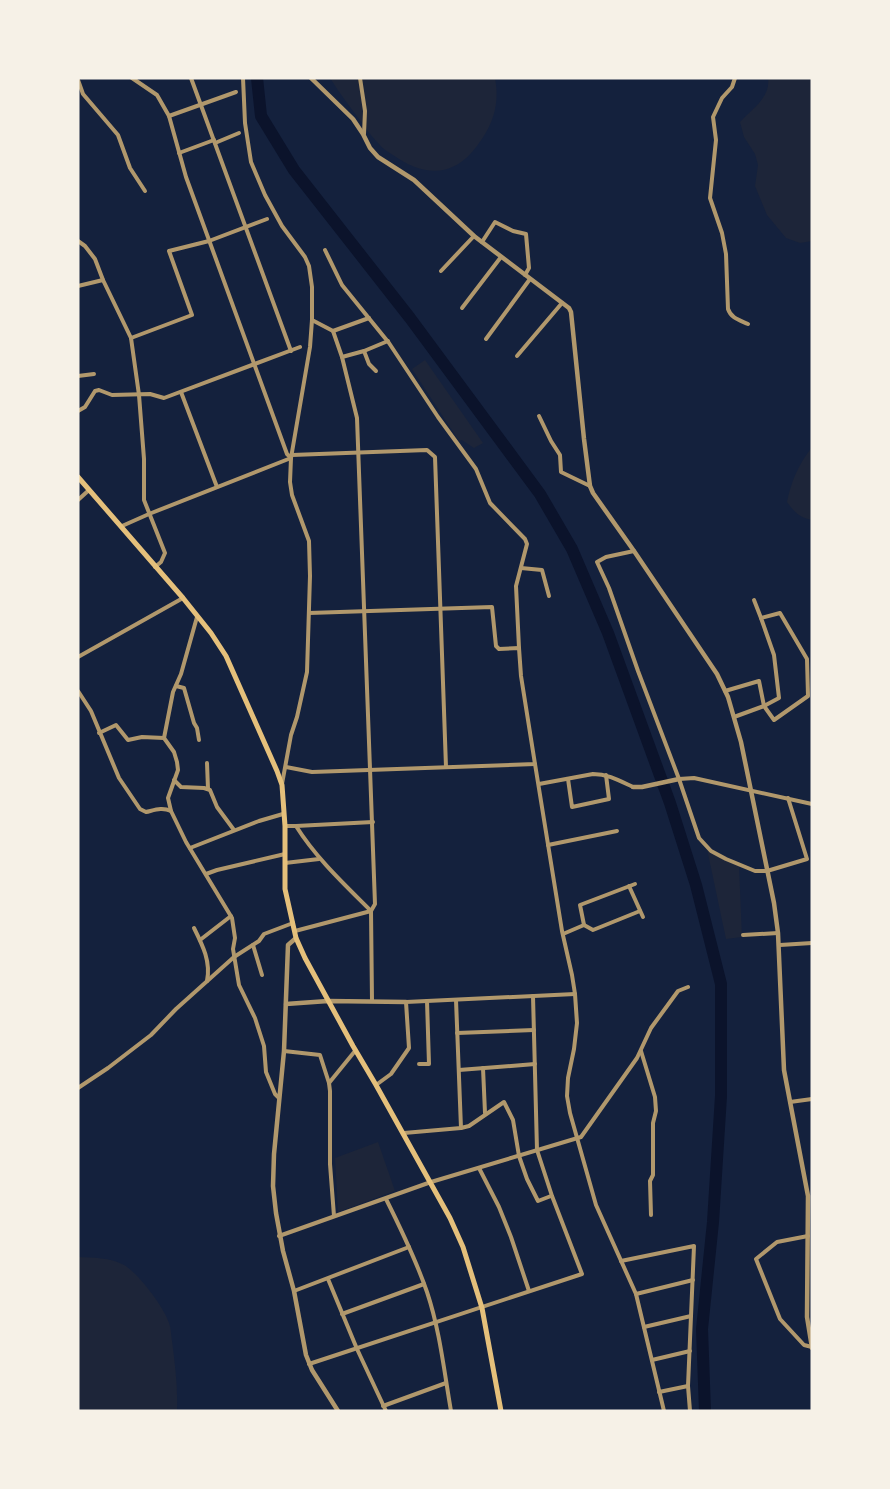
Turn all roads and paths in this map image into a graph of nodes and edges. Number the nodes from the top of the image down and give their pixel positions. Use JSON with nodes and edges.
{"nodes":[{"id":1,"x":132,"y":78,"type":"edge"},
{"id":2,"x":191,"y":78,"type":"edge"},
{"id":3,"x":243,"y":78,"type":"edge"},
{"id":4,"x":311,"y":78,"type":"edge"},
{"id":5,"x":360,"y":78,"type":"edge"},
{"id":6,"x":735,"y":78,"type":"edge"},
{"id":7,"x":78,"y":80,"type":"edge"},
{"id":8,"x":236,"y":92,"type":"dead end"},
{"id":9,"x":200,"y":104,"type":"junction"},
{"id":10,"x":169,"y":116,"type":"junction"},
{"id":11,"x":238,"y":133,"type":"dead end"},
{"id":12,"x":363,"y":134,"type":"junction"},
{"id":13,"x":214,"y":141,"type":"junction"},
{"id":14,"x":179,"y":153,"type":"junction"},
{"id":15,"x":145,"y":191,"type":"dead end"},
{"id":16,"x":267,"y":219,"type":"dead end"},
{"id":17,"x":246,"y":227,"type":"junction"},
{"id":18,"x":474,"y":236,"type":"junction"},
{"id":19,"x":78,"y":241,"type":"edge"},
{"id":20,"x":209,"y":241,"type":"junction"},
{"id":21,"x":482,"y":242,"type":"junction"},
{"id":22,"x":326,"y":250,"type":"dead end"},
{"id":23,"x":501,"y":257,"type":"junction"},
{"id":24,"x":441,"y":271,"type":"dead end"},
{"id":25,"x":525,"y":275,"type":"junction"},
{"id":26,"x":530,"y":279,"type":"junction"},
{"id":27,"x":103,"y":280,"type":"junction"},
{"id":28,"x":78,"y":286,"type":"edge"},
{"id":29,"x":562,"y":303,"type":"junction"},
{"id":30,"x":462,"y":308,"type":"dead end"},
{"id":31,"x":369,"y":318,"type":"junction"},
{"id":32,"x":312,"y":320,"type":"junction"},
{"id":33,"x":747,"y":324,"type":"dead end"},
{"id":34,"x":333,"y":331,"type":"junction"},
{"id":35,"x":131,"y":338,"type":"junction"},
{"id":36,"x":486,"y":339,"type":"dead end"},
{"id":37,"x":388,"y":341,"type":"junction"},
{"id":38,"x":300,"y":347,"type":"dead end"},
{"id":39,"x":291,"y":351,"type":"junction"},
{"id":40,"x":364,"y":351,"type":"junction"},
{"id":41,"x":517,"y":356,"type":"dead end"},
{"id":42,"x":342,"y":357,"type":"junction"},
{"id":43,"x":254,"y":365,"type":"junction"},
{"id":44,"x":376,"y":371,"type":"dead end"},
{"id":45,"x":94,"y":374,"type":"dead end"},
{"id":46,"x":78,"y":376,"type":"edge"},
{"id":47,"x":181,"y":392,"type":"junction"},
{"id":48,"x":139,"y":395,"type":"junction"},
{"id":49,"x":78,"y":411,"type":"edge"},
{"id":50,"x":539,"y":416,"type":"dead end"},
{"id":51,"x":358,"y":453,"type":"junction"},
{"id":52,"x":292,"y":456,"type":"junction"},
{"id":53,"x":78,"y":477,"type":"edge"},
{"id":54,"x":590,"y":486,"type":"junction"},
{"id":55,"x":217,"y":487,"type":"junction"},
{"id":56,"x":90,"y":490,"type":"junction"},
{"id":57,"x":78,"y":500,"type":"edge"},
{"id":58,"x":149,"y":514,"type":"junction"},
{"id":59,"x":122,"y":526,"type":"junction"},
{"id":60,"x":634,"y":551,"type":"junction"},
{"id":61,"x":155,"y":567,"type":"junction"},
{"id":62,"x":521,"y":568,"type":"junction"},
{"id":63,"x":549,"y":596,"type":"dead end"},
{"id":64,"x":183,"y":598,"type":"junction"},
{"id":65,"x":754,"y":600,"type":"dead end"},
{"id":66,"x":441,"y":609,"type":"junction"},
{"id":67,"x":364,"y":612,"type":"junction"},
{"id":68,"x":309,"y":613,"type":"junction"},
{"id":69,"x":197,"y":616,"type":"junction"},
{"id":70,"x":761,"y":618,"type":"junction"},
{"id":71,"x":519,"y":648,"type":"junction"},
{"id":72,"x":78,"y":657,"type":"edge"},
{"id":73,"x":176,"y":686,"type":"junction"},
{"id":74,"x":78,"y":691,"type":"edge"},
{"id":75,"x":725,"y":692,"type":"junction"},
{"id":76,"x":764,"y":706,"type":"junction"},
{"id":77,"x":734,"y":717,"type":"junction"},
{"id":78,"x":99,"y":733,"type":"junction"},
{"id":79,"x":164,"y":738,"type":"junction"},
{"id":80,"x":199,"y":740,"type":"dead end"},
{"id":81,"x":207,"y":763,"type":"dead end"},
{"id":82,"x":535,"y":764,"type":"junction"},
{"id":83,"x":286,"y":767,"type":"junction"},
{"id":84,"x":446,"y":768,"type":"junction"},
{"id":85,"x":371,"y":770,"type":"junction"},
{"id":86,"x":606,"y":775,"type":"junction"},
{"id":87,"x":568,"y":779,"type":"junction"},
{"id":88,"x":679,"y":779,"type":"junction"},
{"id":89,"x":174,"y":780,"type":"junction"},
{"id":90,"x":539,"y":784,"type":"junction"},
{"id":91,"x":282,"y":785,"type":"junction"},
{"id":92,"x":633,"y":787,"type":"joint"},
{"id":93,"x":208,"y":789,"type":"junction"},
{"id":94,"x":750,"y":789,"type":"junction"},
{"id":95,"x":788,"y":798,"type":"junction"},
{"id":96,"x":812,"y":804,"type":"edge"},
{"id":97,"x":171,"y":811,"type":"junction"},
{"id":98,"x":283,"y":814,"type":"junction"},
{"id":99,"x":373,"y":822,"type":"junction"},
{"id":100,"x":285,"y":826,"type":"junction"},
{"id":101,"x":296,"y":826,"type":"junction"},
{"id":102,"x":234,"y":830,"type":"junction"},
{"id":103,"x":617,"y":831,"type":"dead end"},
{"id":104,"x":548,"y":845,"type":"junction"},
{"id":105,"x":190,"y":848,"type":"junction"},
{"id":106,"x":285,"y":854,"type":"junction"},
{"id":107,"x":320,"y":859,"type":"junction"},
{"id":108,"x":285,"y":863,"type":"junction"},
{"id":109,"x":767,"y":871,"type":"junction"},
{"id":110,"x":206,"y":874,"type":"junction"},
{"id":111,"x":635,"y":884,"type":"dead end"},
{"id":112,"x":629,"y":886,"type":"junction"},
{"id":113,"x":371,"y":911,"type":"junction"},
{"id":114,"x":640,"y":911,"type":"junction"},
{"id":115,"x":231,"y":916,"type":"junction"},
{"id":116,"x":643,"y":917,"type":"dead end"},
{"id":117,"x":293,"y":923,"type":"junction"},
{"id":118,"x":584,"y":925,"type":"junction"},
{"id":119,"x":194,"y":928,"type":"dead end"},
{"id":120,"x":295,"y":931,"type":"junction"},
{"id":121,"x":778,"y":933,"type":"junction"},
{"id":122,"x":563,"y":934,"type":"junction"},
{"id":123,"x":743,"y":935,"type":"dead end"},
{"id":124,"x":297,"y":938,"type":"junction"},
{"id":125,"x":200,"y":940,"type":"junction"},
{"id":126,"x":812,"y":943,"type":"edge"},
{"id":127,"x":254,"y":945,"type":"junction"},
{"id":128,"x":780,"y":945,"type":"junction"},
{"id":129,"x":234,"y":957,"type":"junction"},
{"id":130,"x":262,"y":975,"type":"dead end"},
{"id":131,"x":207,"y":981,"type":"junction"},
{"id":132,"x":688,"y":987,"type":"dead end"},
{"id":133,"x":575,"y":994,"type":"junction"},
{"id":134,"x":533,"y":996,"type":"junction"},
{"id":135,"x":456,"y":1000,"type":"junction"},
{"id":136,"x":328,"y":1001,"type":"junction"},
{"id":137,"x":372,"y":1001,"type":"junction"},
{"id":138,"x":427,"y":1001,"type":"junction"},
{"id":139,"x":406,"y":1002,"type":"junction"},
{"id":140,"x":286,"y":1004,"type":"junction"},
{"id":141,"x":534,"y":1030,"type":"junction"},
{"id":142,"x":457,"y":1033,"type":"junction"},
{"id":143,"x":284,"y":1051,"type":"junction"},
{"id":144,"x":356,"y":1051,"type":"junction"},
{"id":145,"x":640,"y":1051,"type":"junction"},
{"id":146,"x":419,"y":1064,"type":"dead end"},
{"id":147,"x":535,"y":1064,"type":"junction"},
{"id":148,"x":483,"y":1068,"type":"junction"},
{"id":149,"x":459,"y":1070,"type":"junction"},
{"id":150,"x":329,"y":1083,"type":"junction"},
{"id":151,"x":376,"y":1085,"type":"junction"},
{"id":152,"x":78,"y":1088,"type":"edge"},
{"id":153,"x":280,"y":1098,"type":"junction"},
{"id":154,"x":812,"y":1099,"type":"edge"},
{"id":155,"x":789,"y":1102,"type":"junction"},
{"id":156,"x":485,"y":1114,"type":"junction"},
{"id":157,"x":461,"y":1128,"type":"junction"},
{"id":158,"x":404,"y":1134,"type":"junction"},
{"id":159,"x":578,"y":1139,"type":"junction"},
{"id":160,"x":537,"y":1150,"type":"junction"},
{"id":161,"x":519,"y":1156,"type":"junction"},
{"id":162,"x":479,"y":1168,"type":"junction"},
{"id":163,"x":430,"y":1182,"type":"junction"},
{"id":164,"x":552,"y":1196,"type":"junction"},
{"id":165,"x":810,"y":1196,"type":"edge"},
{"id":166,"x":386,"y":1199,"type":"junction"},
{"id":167,"x":651,"y":1215,"type":"dead end"},
{"id":168,"x":334,"y":1216,"type":"junction"},
{"id":169,"x":279,"y":1236,"type":"junction"},
{"id":170,"x":808,"y":1236,"type":"junction"},
{"id":171,"x":409,"y":1247,"type":"junction"},
{"id":172,"x":621,"y":1261,"type":"junction"},
{"id":173,"x":327,"y":1279,"type":"junction"},
{"id":174,"x":693,"y":1280,"type":"junction"},
{"id":175,"x":424,"y":1284,"type":"junction"},
{"id":176,"x":294,"y":1291,"type":"junction"},
{"id":177,"x":529,"y":1291,"type":"junction"},
{"id":178,"x":636,"y":1294,"type":"junction"},
{"id":179,"x":482,"y":1308,"type":"junction"},
{"id":180,"x":342,"y":1314,"type":"junction"},
{"id":181,"x":691,"y":1316,"type":"junction"},
{"id":182,"x":436,"y":1323,"type":"junction"},
{"id":183,"x":644,"y":1327,"type":"junction"},
{"id":184,"x":812,"y":1348,"type":"edge"},
{"id":185,"x":357,"y":1349,"type":"junction"},
{"id":186,"x":690,"y":1351,"type":"junction"},
{"id":187,"x":652,"y":1360,"type":"junction"},
{"id":188,"x":309,"y":1364,"type":"junction"},
{"id":189,"x":446,"y":1383,"type":"junction"},
{"id":190,"x":688,"y":1386,"type":"junction"},
{"id":191,"x":659,"y":1392,"type":"junction"},
{"id":192,"x":383,"y":1406,"type":"junction"},
{"id":193,"x":338,"y":1411,"type":"edge"},
{"id":194,"x":386,"y":1411,"type":"edge"},
{"id":195,"x":451,"y":1411,"type":"edge"},
{"id":196,"x":501,"y":1411,"type":"edge"},
{"id":197,"x":664,"y":1411,"type":"edge"},
{"id":198,"x":690,"y":1411,"type":"edge"}],
"edges":[{"from":1,"to":10,"type":"street"},
{"from":2,"to":9,"type":"street"},
{"from":3,"to":32,"type":"street"},
{"from":4,"to":12,"type":"street"},
{"from":5,"to":12,"type":"street"},
{"from":6,"to":33,"type":"street"},
{"from":7,"to":15,"type":"street"},
{"from":8,"to":9,"type":"street"},
{"from":9,"to":10,"type":"street"},
{"from":9,"to":13,"type":"street"},
{"from":10,"to":14,"type":"street"},
{"from":11,"to":13,"type":"street"},
{"from":12,"to":18,"type":"street"},
{"from":13,"to":14,"type":"street"},
{"from":13,"to":17,"type":"street"},
{"from":14,"to":20,"type":"street"},
{"from":16,"to":17,"type":"street"},
{"from":17,"to":20,"type":"street"},
{"from":17,"to":39,"type":"street"},
{"from":18,"to":21,"type":"street"},
{"from":18,"to":24,"type":"street"},
{"from":19,"to":27,"type":"street"},
{"from":20,"to":35,"type":"street"},
{"from":20,"to":43,"type":"street"},
{"from":21,"to":23,"type":"street"},
{"from":21,"to":25,"type":"street"},
{"from":22,"to":31,"type":"street"},
{"from":23,"to":25,"type":"street"},
{"from":23,"to":30,"type":"street"},
{"from":25,"to":26,"type":"street"},
{"from":26,"to":29,"type":"street"},
{"from":26,"to":36,"type":"street"},
{"from":27,"to":28,"type":"street"},
{"from":27,"to":35,"type":"street"},
{"from":29,"to":41,"type":"street"},
{"from":29,"to":54,"type":"street"},
{"from":31,"to":34,"type":"street"},
{"from":31,"to":37,"type":"street"},
{"from":32,"to":34,"type":"street"},
{"from":32,"to":52,"type":"street"},
{"from":34,"to":42,"type":"street"},
{"from":35,"to":48,"type":"street"},
{"from":37,"to":40,"type":"street"},
{"from":37,"to":62,"type":"street"},
{"from":38,"to":39,"type":"street"},
{"from":39,"to":43,"type":"street"},
{"from":40,"to":42,"type":"street"},
{"from":40,"to":44,"type":"street"},
{"from":42,"to":51,"type":"street"},
{"from":43,"to":47,"type":"street"},
{"from":43,"to":52,"type":"street"},
{"from":45,"to":46,"type":"street"},
{"from":47,"to":48,"type":"street"},
{"from":47,"to":55,"type":"street"},
{"from":48,"to":49,"type":"street"},
{"from":48,"to":58,"type":"street"},
{"from":50,"to":54,"type":"street"},
{"from":51,"to":52,"type":"street"},
{"from":51,"to":66,"type":"street"},
{"from":51,"to":67,"type":"street"},
{"from":52,"to":55,"type":"street"},
{"from":52,"to":68,"type":"street"},
{"from":53,"to":56,"type":"main road"},
{"from":54,"to":60,"type":"street"},
{"from":55,"to":58,"type":"street"},
{"from":56,"to":57,"type":"street"},
{"from":56,"to":59,"type":"main road"},
{"from":58,"to":59,"type":"street"},
{"from":58,"to":61,"type":"street"},
{"from":59,"to":61,"type":"main road"},
{"from":60,"to":75,"type":"street"},
{"from":60,"to":88,"type":"street"},
{"from":61,"to":64,"type":"main road"},
{"from":62,"to":63,"type":"street"},
{"from":62,"to":71,"type":"street"},
{"from":64,"to":69,"type":"main road"},
{"from":64,"to":72,"type":"street"},
{"from":65,"to":70,"type":"street"},
{"from":66,"to":67,"type":"street"},
{"from":66,"to":71,"type":"street"},
{"from":66,"to":84,"type":"street"},
{"from":67,"to":68,"type":"street"},
{"from":67,"to":85,"type":"street"},
{"from":68,"to":83,"type":"street"},
{"from":69,"to":73,"type":"street"},
{"from":69,"to":91,"type":"main road"},
{"from":70,"to":76,"type":"street"},
{"from":70,"to":76,"type":"street"},
{"from":71,"to":82,"type":"street"},
{"from":73,"to":79,"type":"street"},
{"from":73,"to":80,"type":"street"},
{"from":74,"to":78,"type":"street"},
{"from":75,"to":76,"type":"street"},
{"from":75,"to":77,"type":"street"},
{"from":76,"to":77,"type":"street"},
{"from":77,"to":94,"type":"street"},
{"from":78,"to":79,"type":"street"},
{"from":78,"to":97,"type":"street"},
{"from":79,"to":89,"type":"street"},
{"from":81,"to":93,"type":"street"},
{"from":82,"to":84,"type":"street"},
{"from":82,"to":90,"type":"street"},
{"from":83,"to":85,"type":"street"},
{"from":83,"to":91,"type":"street"},
{"from":84,"to":85,"type":"street"},
{"from":85,"to":99,"type":"street"},
{"from":86,"to":87,"type":"street"},
{"from":86,"to":87,"type":"street"},
{"from":86,"to":92,"type":"street"},
{"from":87,"to":90,"type":"street"},
{"from":88,"to":92,"type":"street"},
{"from":88,"to":94,"type":"street"},
{"from":88,"to":109,"type":"street"},
{"from":89,"to":93,"type":"street"},
{"from":89,"to":97,"type":"street"},
{"from":90,"to":104,"type":"street"},
{"from":91,"to":98,"type":"main road"},
{"from":93,"to":102,"type":"street"},
{"from":94,"to":95,"type":"street"},
{"from":94,"to":109,"type":"street"},
{"from":95,"to":96,"type":"street"},
{"from":95,"to":109,"type":"street"},
{"from":97,"to":105,"type":"street"},
{"from":98,"to":100,"type":"main road"},
{"from":98,"to":102,"type":"street"},
{"from":99,"to":101,"type":"street"},
{"from":99,"to":113,"type":"street"},
{"from":100,"to":101,"type":"street"},
{"from":100,"to":106,"type":"main road"},
{"from":101,"to":107,"type":"street"},
{"from":102,"to":105,"type":"street"},
{"from":103,"to":104,"type":"street"},
{"from":104,"to":122,"type":"street"},
{"from":105,"to":110,"type":"street"},
{"from":106,"to":108,"type":"main road"},
{"from":106,"to":110,"type":"street"},
{"from":107,"to":108,"type":"street"},
{"from":107,"to":113,"type":"street"},
{"from":108,"to":117,"type":"main road"},
{"from":109,"to":121,"type":"street"},
{"from":110,"to":115,"type":"street"},
{"from":111,"to":112,"type":"street"},
{"from":112,"to":114,"type":"street"},
{"from":112,"to":118,"type":"street"},
{"from":113,"to":120,"type":"street"},
{"from":113,"to":137,"type":"street"},
{"from":114,"to":116,"type":"street"},
{"from":114,"to":118,"type":"street"},
{"from":115,"to":125,"type":"street"},
{"from":115,"to":129,"type":"street"},
{"from":117,"to":120,"type":"main road"},
{"from":117,"to":127,"type":"street"},
{"from":118,"to":122,"type":"street"},
{"from":119,"to":125,"type":"street"},
{"from":120,"to":124,"type":"main road"},
{"from":121,"to":123,"type":"street"},
{"from":121,"to":128,"type":"street"},
{"from":122,"to":133,"type":"street"},
{"from":124,"to":136,"type":"main road"},
{"from":124,"to":140,"type":"street"},
{"from":125,"to":131,"type":"street"},
{"from":126,"to":128,"type":"street"},
{"from":127,"to":129,"type":"street"},
{"from":127,"to":130,"type":"street"},
{"from":128,"to":155,"type":"street"},
{"from":129,"to":131,"type":"street"},
{"from":129,"to":153,"type":"street"},
{"from":131,"to":152,"type":"street"},
{"from":132,"to":145,"type":"street"},
{"from":133,"to":134,"type":"street"},
{"from":133,"to":159,"type":"street"},
{"from":134,"to":135,"type":"street"},
{"from":134,"to":141,"type":"street"},
{"from":135,"to":138,"type":"street"},
{"from":135,"to":142,"type":"street"},
{"from":136,"to":137,"type":"street"},
{"from":136,"to":140,"type":"street"},
{"from":136,"to":144,"type":"main road"},
{"from":137,"to":139,"type":"street"},
{"from":138,"to":139,"type":"street"},
{"from":138,"to":146,"type":"street"},
{"from":139,"to":151,"type":"street"},
{"from":140,"to":143,"type":"street"},
{"from":141,"to":142,"type":"street"},
{"from":141,"to":147,"type":"street"},
{"from":142,"to":149,"type":"street"},
{"from":143,"to":150,"type":"street"},
{"from":143,"to":153,"type":"street"},
{"from":144,"to":150,"type":"street"},
{"from":144,"to":151,"type":"main road"},
{"from":145,"to":159,"type":"street"},
{"from":145,"to":167,"type":"street"},
{"from":147,"to":148,"type":"street"},
{"from":147,"to":160,"type":"street"},
{"from":148,"to":149,"type":"street"},
{"from":148,"to":156,"type":"street"},
{"from":149,"to":157,"type":"street"},
{"from":150,"to":168,"type":"street"},
{"from":151,"to":158,"type":"main road"},
{"from":153,"to":169,"type":"street"},
{"from":154,"to":155,"type":"street"},
{"from":155,"to":165,"type":"street"},
{"from":156,"to":157,"type":"street"},
{"from":156,"to":161,"type":"street"},
{"from":157,"to":158,"type":"street"},
{"from":158,"to":163,"type":"main road"},
{"from":159,"to":160,"type":"street"},
{"from":159,"to":172,"type":"street"},
{"from":160,"to":161,"type":"street"},
{"from":160,"to":164,"type":"street"},
{"from":161,"to":162,"type":"street"},
{"from":161,"to":164,"type":"street"},
{"from":162,"to":163,"type":"street"},
{"from":162,"to":177,"type":"street"},
{"from":163,"to":166,"type":"street"},
{"from":163,"to":179,"type":"main road"},
{"from":164,"to":177,"type":"street"},
{"from":165,"to":170,"type":"street"},
{"from":166,"to":168,"type":"street"},
{"from":166,"to":171,"type":"street"},
{"from":168,"to":169,"type":"street"},
{"from":169,"to":176,"type":"street"},
{"from":170,"to":184,"type":"street"},
{"from":170,"to":184,"type":"street"},
{"from":171,"to":173,"type":"street"},
{"from":171,"to":175,"type":"street"},
{"from":172,"to":174,"type":"street"},
{"from":172,"to":178,"type":"street"},
{"from":173,"to":176,"type":"street"},
{"from":173,"to":180,"type":"street"},
{"from":174,"to":178,"type":"street"},
{"from":174,"to":181,"type":"street"},
{"from":175,"to":180,"type":"street"},
{"from":175,"to":182,"type":"street"},
{"from":176,"to":188,"type":"street"},
{"from":177,"to":179,"type":"street"},
{"from":178,"to":183,"type":"street"},
{"from":179,"to":182,"type":"street"},
{"from":179,"to":196,"type":"main road"},
{"from":180,"to":185,"type":"street"},
{"from":181,"to":183,"type":"street"},
{"from":181,"to":186,"type":"street"},
{"from":182,"to":185,"type":"street"},
{"from":182,"to":189,"type":"street"},
{"from":183,"to":187,"type":"street"},
{"from":185,"to":188,"type":"street"},
{"from":185,"to":192,"type":"street"},
{"from":186,"to":187,"type":"street"},
{"from":186,"to":190,"type":"street"},
{"from":187,"to":191,"type":"street"},
{"from":188,"to":193,"type":"street"},
{"from":189,"to":192,"type":"street"},
{"from":189,"to":195,"type":"street"},
{"from":190,"to":191,"type":"street"},
{"from":190,"to":198,"type":"street"},
{"from":191,"to":197,"type":"street"},
{"from":192,"to":194,"type":"street"}]}
